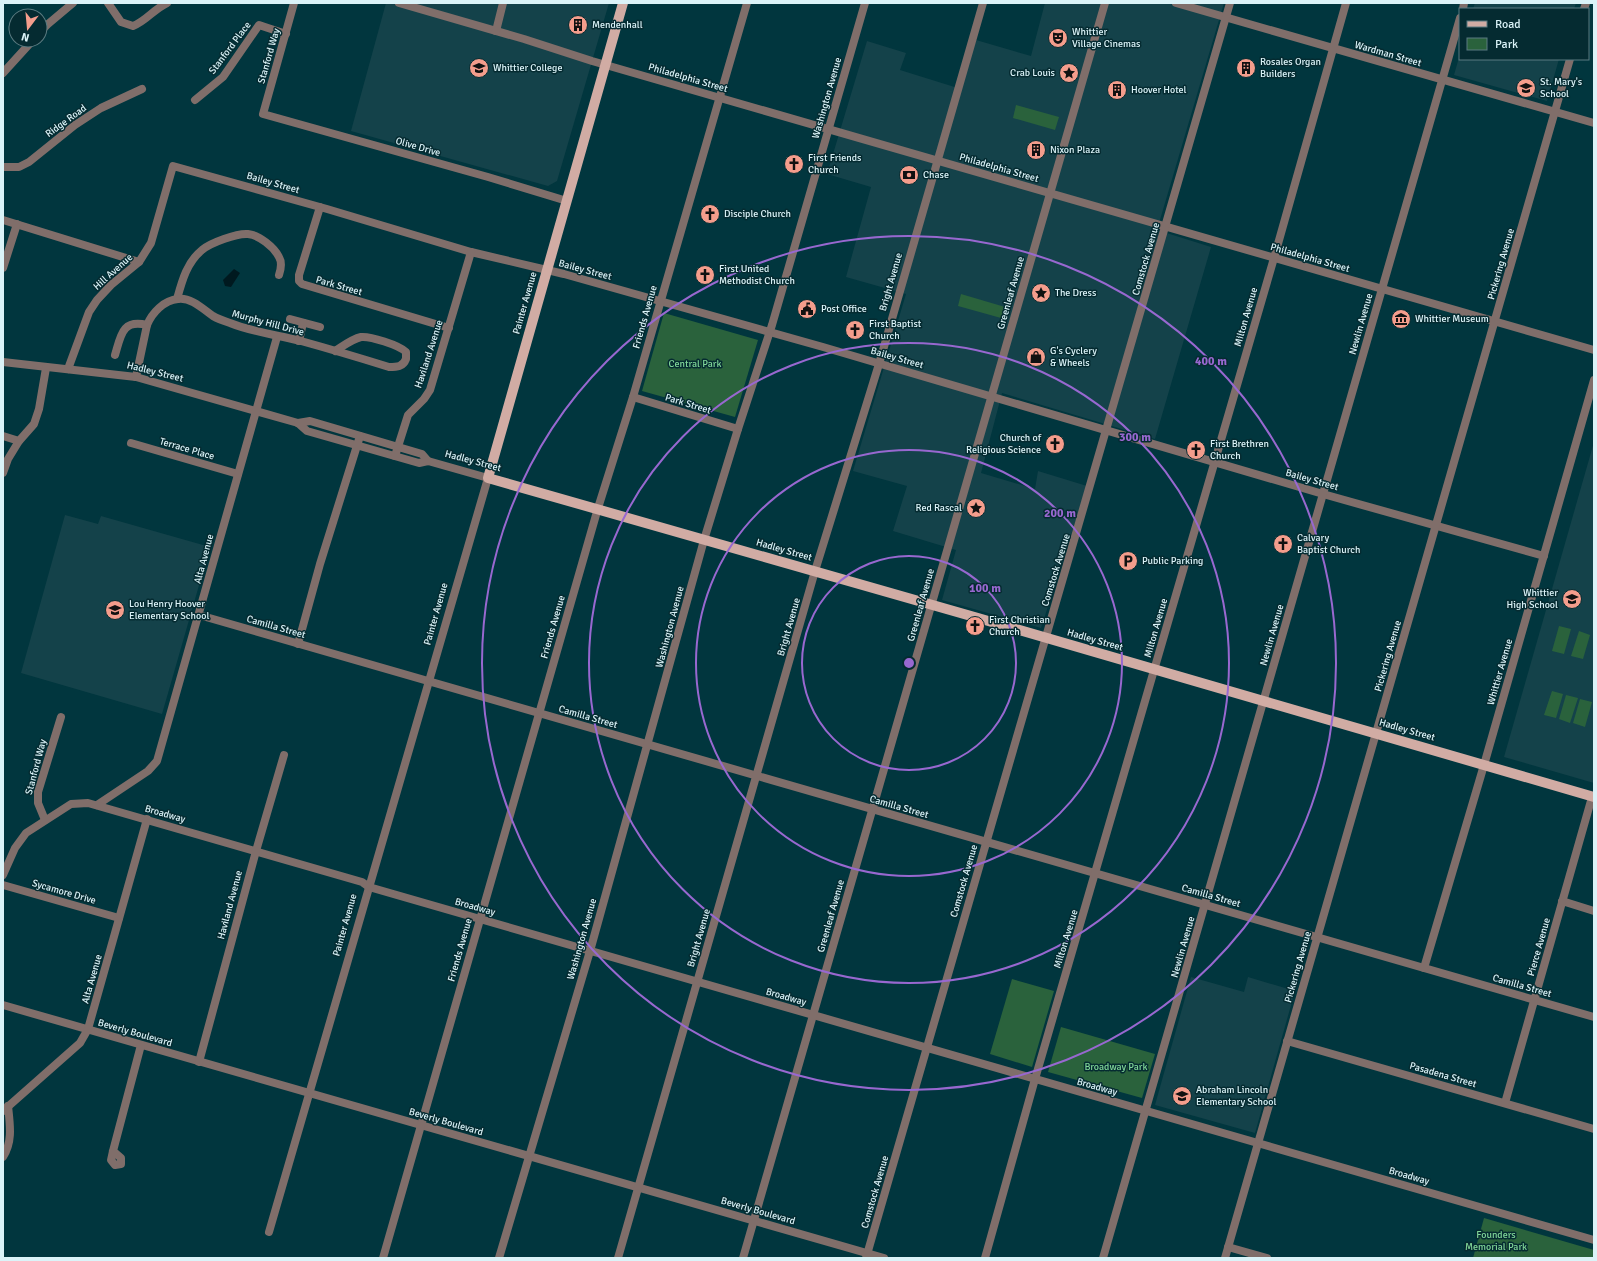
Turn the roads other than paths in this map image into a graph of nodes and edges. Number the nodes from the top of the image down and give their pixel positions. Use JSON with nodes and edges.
{"nodes":[{"id":1,"x":73,"y":3,"type":"edge"},
{"id":2,"x":108,"y":3,"type":"edge"},
{"id":3,"x":167,"y":3,"type":"edge"},
{"id":4,"x":294,"y":3,"type":"edge"},
{"id":5,"x":399,"y":3,"type":"edge"},
{"id":6,"x":504,"y":3,"type":"edge"},
{"id":7,"x":623,"y":3,"type":"edge"},
{"id":8,"x":747,"y":3,"type":"edge"},
{"id":9,"x":865,"y":3,"type":"edge"},
{"id":10,"x":983,"y":3,"type":"edge"},
{"id":11,"x":1105,"y":3,"type":"edge"},
{"id":12,"x":1176,"y":3,"type":"edge"},
{"id":13,"x":1230,"y":3,"type":"edge"},
{"id":14,"x":1346,"y":3,"type":"edge"},
{"id":15,"x":1226,"y":17,"type":"junction"},
{"id":16,"x":1459,"y":21,"type":"edge"},
{"id":17,"x":48,"y":24,"type":"edge"},
{"id":18,"x":496,"y":31,"type":"junction"},
{"id":19,"x":286,"y":34,"type":"junction"},
{"id":20,"x":26,"y":48,"type":"edge"},
{"id":21,"x":1333,"y":48,"type":"junction"},
{"id":22,"x":1570,"y":60,"type":"edge"},
{"id":23,"x":606,"y":65,"type":"junction"},
{"id":24,"x":3,"y":73,"type":"edge"},
{"id":25,"x":1442,"y":80,"type":"junction"},
{"id":26,"x":142,"y":89,"type":"dead end"},
{"id":27,"x":720,"y":98,"type":"junction"},
{"id":28,"x":195,"y":100,"type":"dead end"},
{"id":29,"x":1556,"y":112,"type":"junction"},
{"id":30,"x":264,"y":114,"type":"joint"},
{"id":31,"x":1594,"y":123,"type":"edge"},
{"id":32,"x":829,"y":130,"type":"junction"},
{"id":33,"x":936,"y":160,"type":"junction"},
{"id":34,"x":174,"y":166,"type":"joint"},
{"id":35,"x":3,"y":167,"type":"edge"},
{"id":36,"x":1050,"y":193,"type":"junction"},
{"id":37,"x":567,"y":201,"type":"junction"},
{"id":38,"x":320,"y":207,"type":"junction"},
{"id":39,"x":3,"y":220,"type":"edge"},
{"id":40,"x":17,"y":224,"type":"junction"},
{"id":41,"x":1166,"y":227,"type":"junction"},
{"id":42,"x":471,"y":252,"type":"junction"},
{"id":43,"x":1274,"y":258,"type":"junction"},
{"id":44,"x":139,"y":262,"type":"junction"},
{"id":45,"x":3,"y":268,"type":"edge"},
{"id":46,"x":547,"y":270,"type":"junction"},
{"id":47,"x":279,"y":275,"type":"dead end"},
{"id":48,"x":1381,"y":289,"type":"junction"},
{"id":49,"x":177,"y":298,"type":"junction"},
{"id":50,"x":660,"y":301,"type":"junction"},
{"id":51,"x":290,"y":319,"type":"dead end"},
{"id":52,"x":1495,"y":322,"type":"junction"},
{"id":53,"x":303,"y":323,"type":"junction"},
{"id":54,"x":147,"y":325,"type":"junction"},
{"id":55,"x":320,"y":327,"type":"dead end"},
{"id":56,"x":449,"y":328,"type":"junction"},
{"id":57,"x":768,"y":333,"type":"junction"},
{"id":58,"x":277,"y":336,"type":"junction"},
{"id":59,"x":299,"y":341,"type":"junction"},
{"id":60,"x":1594,"y":350,"type":"edge"},
{"id":61,"x":335,"y":351,"type":"junction"},
{"id":62,"x":115,"y":355,"type":"dead end"},
{"id":63,"x":3,"y":362,"type":"edge"},
{"id":64,"x":879,"y":364,"type":"junction"},
{"id":65,"x":46,"y":368,"type":"junction"},
{"id":66,"x":68,"y":369,"type":"junction"},
{"id":67,"x":136,"y":377,"type":"junction"},
{"id":68,"x":1594,"y":380,"type":"edge"},
{"id":69,"x":992,"y":395,"type":"junction"},
{"id":70,"x":633,"y":397,"type":"junction"},
{"id":71,"x":256,"y":412,"type":"junction"},
{"id":72,"x":298,"y":423,"type":"junction"},
{"id":73,"x":738,"y":429,"type":"junction"},
{"id":74,"x":1108,"y":430,"type":"junction"},
{"id":75,"x":3,"y":436,"type":"edge"},
{"id":76,"x":360,"y":436,"type":"junction"},
{"id":77,"x":19,"y":441,"type":"junction"},
{"id":78,"x":131,"y":443,"type":"dead end"},
{"id":79,"x":357,"y":445,"type":"junction"},
{"id":80,"x":398,"y":447,"type":"junction"},
{"id":81,"x":395,"y":456,"type":"junction"},
{"id":82,"x":428,"y":461,"type":"junction"},
{"id":83,"x":1214,"y":462,"type":"junction"},
{"id":84,"x":3,"y":473,"type":"edge"},
{"id":85,"x":238,"y":474,"type":"junction"},
{"id":86,"x":488,"y":478,"type":"junction"},
{"id":87,"x":1323,"y":494,"type":"junction"},
{"id":88,"x":598,"y":508,"type":"junction"},
{"id":89,"x":1436,"y":526,"type":"junction"},
{"id":90,"x":704,"y":540,"type":"junction"},
{"id":91,"x":1544,"y":556,"type":"junction"},
{"id":92,"x":815,"y":571,"type":"junction"},
{"id":93,"x":931,"y":604,"type":"junction"},
{"id":94,"x":199,"y":615,"type":"junction"},
{"id":95,"x":1046,"y":638,"type":"junction"},
{"id":96,"x":298,"y":644,"type":"junction"},
{"id":97,"x":1154,"y":670,"type":"junction"},
{"id":98,"x":429,"y":682,"type":"junction"},
{"id":99,"x":1264,"y":701,"type":"junction"},
{"id":100,"x":539,"y":713,"type":"junction"},
{"id":101,"x":61,"y":717,"type":"dead end"},
{"id":102,"x":1376,"y":734,"type":"junction"},
{"id":103,"x":648,"y":745,"type":"junction"},
{"id":104,"x":284,"y":755,"type":"dead end"},
{"id":105,"x":1484,"y":765,"type":"junction"},
{"id":106,"x":757,"y":776,"type":"junction"},
{"id":107,"x":1593,"y":797,"type":"edge"},
{"id":108,"x":97,"y":805,"type":"junction"},
{"id":109,"x":872,"y":809,"type":"junction"},
{"id":110,"x":147,"y":819,"type":"junction"},
{"id":111,"x":45,"y":820,"type":"junction"},
{"id":112,"x":986,"y":842,"type":"junction"},
{"id":113,"x":256,"y":851,"type":"junction"},
{"id":114,"x":1096,"y":874,"type":"junction"},
{"id":115,"x":3,"y":875,"type":"edge"},
{"id":116,"x":3,"y":885,"type":"edge"},
{"id":117,"x":369,"y":887,"type":"junction"},
{"id":118,"x":1562,"y":901,"type":"junction"},
{"id":119,"x":1205,"y":905,"type":"junction"},
{"id":120,"x":1594,"y":911,"type":"edge"},
{"id":121,"x":119,"y":918,"type":"junction"},
{"id":122,"x":480,"y":919,"type":"junction"},
{"id":123,"x":1317,"y":937,"type":"junction"},
{"id":124,"x":590,"y":950,"type":"junction"},
{"id":125,"x":1424,"y":968,"type":"junction"},
{"id":126,"x":697,"y":982,"type":"junction"},
{"id":127,"x":1534,"y":1000,"type":"junction"},
{"id":128,"x":3,"y":1005,"type":"edge"},
{"id":129,"x":813,"y":1015,"type":"junction"},
{"id":130,"x":1594,"y":1017,"type":"edge"},
{"id":131,"x":88,"y":1029,"type":"junction"},
{"id":132,"x":1287,"y":1041,"type":"junction"},
{"id":133,"x":141,"y":1045,"type":"junction"},
{"id":134,"x":927,"y":1048,"type":"junction"},
{"id":135,"x":198,"y":1062,"type":"junction"},
{"id":136,"x":1034,"y":1079,"type":"junction"},
{"id":137,"x":309,"y":1094,"type":"junction"},
{"id":138,"x":1505,"y":1102,"type":"junction"},
{"id":139,"x":5,"y":1109,"type":"edge"},
{"id":140,"x":1145,"y":1111,"type":"junction"},
{"id":141,"x":421,"y":1125,"type":"junction"},
{"id":142,"x":1594,"y":1129,"type":"edge"},
{"id":143,"x":1258,"y":1143,"type":"junction"},
{"id":144,"x":113,"y":1151,"type":"dead end"},
{"id":145,"x":530,"y":1156,"type":"junction"},
{"id":146,"x":3,"y":1157,"type":"edge"},
{"id":147,"x":639,"y":1188,"type":"junction"},
{"id":148,"x":754,"y":1221,"type":"junction"},
{"id":149,"x":269,"y":1232,"type":"dead end"},
{"id":150,"x":1594,"y":1240,"type":"edge"},
{"id":151,"x":1228,"y":1247,"type":"junction"},
{"id":152,"x":866,"y":1256,"type":"edge"},
{"id":153,"x":383,"y":1258,"type":"edge"},
{"id":154,"x":499,"y":1258,"type":"edge"},
{"id":155,"x":618,"y":1258,"type":"edge"},
{"id":156,"x":743,"y":1258,"type":"edge"},
{"id":157,"x":884,"y":1258,"type":"edge"},
{"id":158,"x":985,"y":1258,"type":"edge"},
{"id":159,"x":1103,"y":1258,"type":"edge"},
{"id":160,"x":1225,"y":1258,"type":"edge"},
{"id":161,"x":1267,"y":1258,"type":"edge"}],
"edges":[{"from":1,"to":17,"type":"street"},
{"from":2,"to":3,"type":"street"},
{"from":4,"to":19,"type":"street","name":"Stanford Way"},
{"from":5,"to":18,"type":"street","name":"Philadelphia Street"},
{"from":6,"to":18,"type":"street"},
{"from":7,"to":23,"type":"main road","name":"Painter Avenue"},
{"from":8,"to":27,"type":"street","name":"Friends Avenue"},
{"from":9,"to":32,"type":"street","name":"Washington Avenue"},
{"from":10,"to":33,"type":"street","name":"Bright Avenue"},
{"from":11,"to":36,"type":"street","name":"Greenleaf Avenue"},
{"from":12,"to":15,"type":"street","name":"Wardman Street"},
{"from":13,"to":15,"type":"street","name":"Comstock Avenue"},
{"from":14,"to":21,"type":"street","name":"Milton Avenue"},
{"from":15,"to":21,"type":"street","name":"Wardman Street"},
{"from":15,"to":41,"type":"street","name":"Comstock Avenue"},
{"from":16,"to":25,"type":"street","name":"Newlin Avenue"},
{"from":18,"to":23,"type":"street","name":"Philadelphia Street"},
{"from":19,"to":28,"type":"street","name":"Stanford Place"},
{"from":19,"to":30,"type":"street","name":"Stanford Way"},
{"from":20,"to":24,"type":"street"},
{"from":21,"to":25,"type":"street","name":"Wardman Street"},
{"from":21,"to":43,"type":"street","name":"Milton Avenue"},
{"from":22,"to":29,"type":"street","name":"Pickering Avenue"},
{"from":23,"to":27,"type":"street","name":"Philadelphia Street"},
{"from":23,"to":37,"type":"main road","name":"Painter Avenue"},
{"from":25,"to":29,"type":"street","name":"Wardman Street"},
{"from":25,"to":48,"type":"street","name":"Newlin Avenue"},
{"from":26,"to":35,"type":"street","name":"Ridge Road"},
{"from":27,"to":32,"type":"street","name":"Philadelphia Street"},
{"from":27,"to":50,"type":"street","name":"Friends Avenue"},
{"from":29,"to":31,"type":"street","name":"Wardman Street"},
{"from":29,"to":52,"type":"street","name":"Pickering Avenue"},
{"from":30,"to":37,"type":"street","name":"Olive Drive"},
{"from":32,"to":33,"type":"street","name":"Philadelphia Street"},
{"from":32,"to":57,"type":"street","name":"Washington Avenue"},
{"from":33,"to":36,"type":"street","name":"Philadelphia Street"},
{"from":33,"to":64,"type":"street","name":"Bright Avenue"},
{"from":34,"to":38,"type":"street","name":"Bailey Street"},
{"from":34,"to":44,"type":"street","name":"Hill Avenue"},
{"from":36,"to":41,"type":"street","name":"Philadelphia Street"},
{"from":36,"to":69,"type":"street","name":"Greenleaf Avenue"},
{"from":37,"to":46,"type":"main road","name":"Painter Avenue"},
{"from":38,"to":42,"type":"street","name":"Bailey Street"},
{"from":38,"to":56,"type":"street","name":"Park Street"},
{"from":39,"to":40,"type":"street"},
{"from":40,"to":44,"type":"street"},
{"from":40,"to":45,"type":"street"},
{"from":41,"to":43,"type":"street","name":"Philadelphia Street"},
{"from":41,"to":74,"type":"street","name":"Comstock Avenue"},
{"from":42,"to":46,"type":"street","name":"Bailey Street"},
{"from":42,"to":56,"type":"street","name":"Haviland Avenue"},
{"from":43,"to":48,"type":"street","name":"Philadelphia Street"},
{"from":43,"to":83,"type":"street","name":"Milton Avenue"},
{"from":44,"to":66,"type":"street","name":"Hill Avenue"},
{"from":46,"to":50,"type":"street","name":"Bailey Street"},
{"from":46,"to":86,"type":"main road","name":"Painter Avenue"},
{"from":47,"to":49,"type":"street"},
{"from":48,"to":52,"type":"street","name":"Philadelphia Street"},
{"from":48,"to":87,"type":"street","name":"Newlin Avenue"},
{"from":49,"to":54,"type":"street"},
{"from":49,"to":58,"type":"street","name":"Murphy Hill Drive"},
{"from":50,"to":57,"type":"street","name":"Bailey Street"},
{"from":50,"to":70,"type":"street","name":"Friends Avenue"},
{"from":51,"to":53,"type":"street"},
{"from":52,"to":60,"type":"street","name":"Philadelphia Street"},
{"from":52,"to":89,"type":"street","name":"Pickering Avenue"},
{"from":53,"to":55,"type":"street"},
{"from":53,"to":59,"type":"street"},
{"from":54,"to":62,"type":"street"},
{"from":54,"to":67,"type":"street"},
{"from":56,"to":80,"type":"street","name":"Haviland Avenue"},
{"from":57,"to":64,"type":"street","name":"Bailey Street"},
{"from":57,"to":73,"type":"street","name":"Washington Avenue"},
{"from":58,"to":59,"type":"street","name":"Murphy Hill Drive"},
{"from":58,"to":71,"type":"street","name":"Alta Avenue"},
{"from":59,"to":61,"type":"street","name":"Murphy Hill Drive"},
{"from":61,"to":61,"type":"street","name":"Murphy Hill Drive"},
{"from":63,"to":65,"type":"street","name":"Hadley Street"},
{"from":64,"to":69,"type":"street","name":"Bailey Street"},
{"from":64,"to":92,"type":"street","name":"Bright Avenue"},
{"from":65,"to":66,"type":"street","name":"Hadley Street"},
{"from":65,"to":77,"type":"street"},
{"from":66,"to":67,"type":"street","name":"Hadley Street"},
{"from":67,"to":71,"type":"street","name":"Hadley Street"},
{"from":68,"to":91,"type":"street","name":"Whittier Avenue"},
{"from":69,"to":74,"type":"street","name":"Bailey Street"},
{"from":69,"to":93,"type":"street","name":"Greenleaf Avenue"},
{"from":70,"to":73,"type":"street","name":"Park Street"},
{"from":70,"to":88,"type":"street","name":"Friends Avenue"},
{"from":71,"to":72,"type":"street","name":"Hadley Street"},
{"from":71,"to":85,"type":"street","name":"Alta Avenue"},
{"from":72,"to":76,"type":"street","name":"Hadley Street"},
{"from":72,"to":79,"type":"street","name":"Hadley Street"},
{"from":73,"to":90,"type":"street","name":"Washington Avenue"},
{"from":74,"to":83,"type":"street","name":"Bailey Street"},
{"from":74,"to":95,"type":"street","name":"Comstock Avenue"},
{"from":75,"to":77,"type":"street"},
{"from":76,"to":79,"type":"street"},
{"from":76,"to":80,"type":"street","name":"Hadley Street"},
{"from":77,"to":84,"type":"street"},
{"from":78,"to":85,"type":"street","name":"Terrace Place"},
{"from":79,"to":81,"type":"street","name":"Hadley Street"},
{"from":79,"to":96,"type":"street"},
{"from":80,"to":81,"type":"street","name":"Haviland Avenue"},
{"from":80,"to":82,"type":"street","name":"Hadley Street"},
{"from":81,"to":82,"type":"street","name":"Hadley Street"},
{"from":82,"to":86,"type":"street","name":"Hadley Street"},
{"from":83,"to":87,"type":"street","name":"Bailey Street"},
{"from":83,"to":97,"type":"street","name":"Milton Avenue"},
{"from":85,"to":94,"type":"street","name":"Alta Avenue"},
{"from":86,"to":88,"type":"main road","name":"Hadley Street"},
{"from":86,"to":98,"type":"street","name":"Painter Avenue"},
{"from":87,"to":89,"type":"street","name":"Bailey Street"},
{"from":87,"to":99,"type":"street","name":"Newlin Avenue"},
{"from":88,"to":90,"type":"main road","name":"Hadley Street"},
{"from":88,"to":100,"type":"street","name":"Friends Avenue"},
{"from":89,"to":91,"type":"street","name":"Bailey Street"},
{"from":89,"to":102,"type":"street","name":"Pickering Avenue"},
{"from":90,"to":92,"type":"main road","name":"Hadley Street"},
{"from":90,"to":103,"type":"street","name":"Washington Avenue"},
{"from":91,"to":105,"type":"street","name":"Whittier Avenue"},
{"from":92,"to":93,"type":"main road","name":"Hadley Street"},
{"from":92,"to":106,"type":"street","name":"Bright Avenue"},
{"from":93,"to":95,"type":"main road","name":"Hadley Street"},
{"from":93,"to":109,"type":"street","name":"Greenleaf Avenue"},
{"from":94,"to":96,"type":"street","name":"Camilla Street"},
{"from":94,"to":108,"type":"street","name":"Alta Avenue"},
{"from":95,"to":97,"type":"main road","name":"Hadley Street"},
{"from":95,"to":112,"type":"street","name":"Comstock Avenue"},
{"from":96,"to":98,"type":"street","name":"Camilla Street"},
{"from":97,"to":99,"type":"main road","name":"Hadley Street"},
{"from":97,"to":114,"type":"street","name":"Milton Avenue"},
{"from":98,"to":100,"type":"street","name":"Camilla Street"},
{"from":98,"to":117,"type":"street","name":"Painter Avenue"},
{"from":99,"to":102,"type":"main road","name":"Hadley Street"},
{"from":99,"to":119,"type":"street","name":"Newlin Avenue"},
{"from":100,"to":103,"type":"street","name":"Camilla Street"},
{"from":100,"to":122,"type":"street","name":"Friends Avenue"},
{"from":101,"to":111,"type":"street","name":"Stanford Way"},
{"from":102,"to":105,"type":"main road","name":"Hadley Street"},
{"from":102,"to":123,"type":"street","name":"Pickering Avenue"},
{"from":103,"to":106,"type":"street","name":"Camilla Street"},
{"from":103,"to":124,"type":"street","name":"Washington Avenue"},
{"from":104,"to":113,"type":"street","name":"Haviland Avenue"},
{"from":105,"to":107,"type":"main road","name":"Hadley Street"},
{"from":105,"to":125,"type":"street","name":"Whittier Avenue"},
{"from":106,"to":109,"type":"street","name":"Camilla Street"},
{"from":106,"to":126,"type":"street","name":"Bright Avenue"},
{"from":107,"to":118,"type":"street","name":"Pierce Avenue"},
{"from":108,"to":110,"type":"street","name":"Broadway"},
{"from":108,"to":111,"type":"street","name":"Broadway"},
{"from":109,"to":112,"type":"street","name":"Camilla Street"},
{"from":109,"to":129,"type":"street","name":"Greenleaf Avenue"},
{"from":110,"to":113,"type":"street","name":"Broadway"},
{"from":110,"to":121,"type":"street","name":"Alta Avenue"},
{"from":111,"to":115,"type":"street","name":"Broadway"},
{"from":112,"to":114,"type":"street","name":"Camilla Street"},
{"from":112,"to":134,"type":"street","name":"Comstock Avenue"},
{"from":113,"to":117,"type":"street","name":"Broadway"},
{"from":113,"to":135,"type":"street","name":"Haviland Avenue"},
{"from":114,"to":119,"type":"street","name":"Camilla Street"},
{"from":114,"to":136,"type":"street","name":"Milton Avenue"},
{"from":116,"to":121,"type":"street","name":"Sycamore Drive"},
{"from":117,"to":122,"type":"street","name":"Broadway"},
{"from":117,"to":137,"type":"street","name":"Painter Avenue"},
{"from":118,"to":120,"type":"street"},
{"from":118,"to":127,"type":"street","name":"Pierce Avenue"},
{"from":119,"to":123,"type":"street","name":"Camilla Street"},
{"from":119,"to":140,"type":"street","name":"Newlin Avenue"},
{"from":121,"to":131,"type":"street","name":"Alta Avenue"},
{"from":122,"to":124,"type":"street","name":"Broadway"},
{"from":122,"to":141,"type":"street","name":"Friends Avenue"},
{"from":123,"to":125,"type":"street","name":"Camilla Street"},
{"from":123,"to":132,"type":"street","name":"Pickering Avenue"},
{"from":124,"to":126,"type":"street","name":"Broadway"},
{"from":124,"to":145,"type":"street","name":"Washington Avenue"},
{"from":125,"to":127,"type":"street","name":"Camilla Street"},
{"from":126,"to":129,"type":"street","name":"Broadway"},
{"from":126,"to":147,"type":"street","name":"Bright Avenue"},
{"from":127,"to":130,"type":"street","name":"Camilla Street"},
{"from":127,"to":138,"type":"street","name":"Pierce Avenue"},
{"from":128,"to":131,"type":"street","name":"Beverly Boulevard"},
{"from":129,"to":134,"type":"street","name":"Broadway"},
{"from":129,"to":148,"type":"street","name":"Greenleaf Avenue"},
{"from":131,"to":133,"type":"street","name":"Beverly Boulevard"},
{"from":131,"to":139,"type":"street","name":"Alta Avenue"},
{"from":132,"to":138,"type":"street","name":"Pasadena Street"},
{"from":132,"to":143,"type":"street","name":"Pickering Avenue"},
{"from":133,"to":135,"type":"street","name":"Beverly Boulevard"},
{"from":133,"to":144,"type":"street"},
{"from":134,"to":136,"type":"street","name":"Broadway"},
{"from":134,"to":152,"type":"street","name":"Comstock Avenue"},
{"from":135,"to":137,"type":"street","name":"Beverly Boulevard"},
{"from":136,"to":140,"type":"street","name":"Broadway"},
{"from":136,"to":158,"type":"street","name":"Milton Avenue"},
{"from":137,"to":141,"type":"street","name":"Beverly Boulevard"},
{"from":137,"to":149,"type":"street","name":"Painter Avenue"},
{"from":138,"to":142,"type":"street","name":"Pasadena Street"},
{"from":139,"to":146,"type":"street"},
{"from":140,"to":143,"type":"street","name":"Broadway"},
{"from":140,"to":159,"type":"street","name":"Newlin Avenue"},
{"from":141,"to":145,"type":"street","name":"Beverly Boulevard"},
{"from":141,"to":153,"type":"street","name":"Friends Avenue"},
{"from":143,"to":150,"type":"street","name":"Broadway"},
{"from":143,"to":151,"type":"street","name":"Pickering Avenue"},
{"from":145,"to":147,"type":"street","name":"Beverly Boulevard"},
{"from":145,"to":154,"type":"street","name":"Washington Avenue"},
{"from":147,"to":148,"type":"street","name":"Beverly Boulevard"},
{"from":147,"to":155,"type":"street","name":"Bright Avenue"},
{"from":148,"to":152,"type":"street","name":"Beverly Boulevard"},
{"from":148,"to":156,"type":"street","name":"Greenleaf Avenue"},
{"from":151,"to":160,"type":"street","name":"Pickering Avenue"},
{"from":151,"to":161,"type":"street"},
{"from":152,"to":157,"type":"street","name":"Beverly Boulevard"}]}
